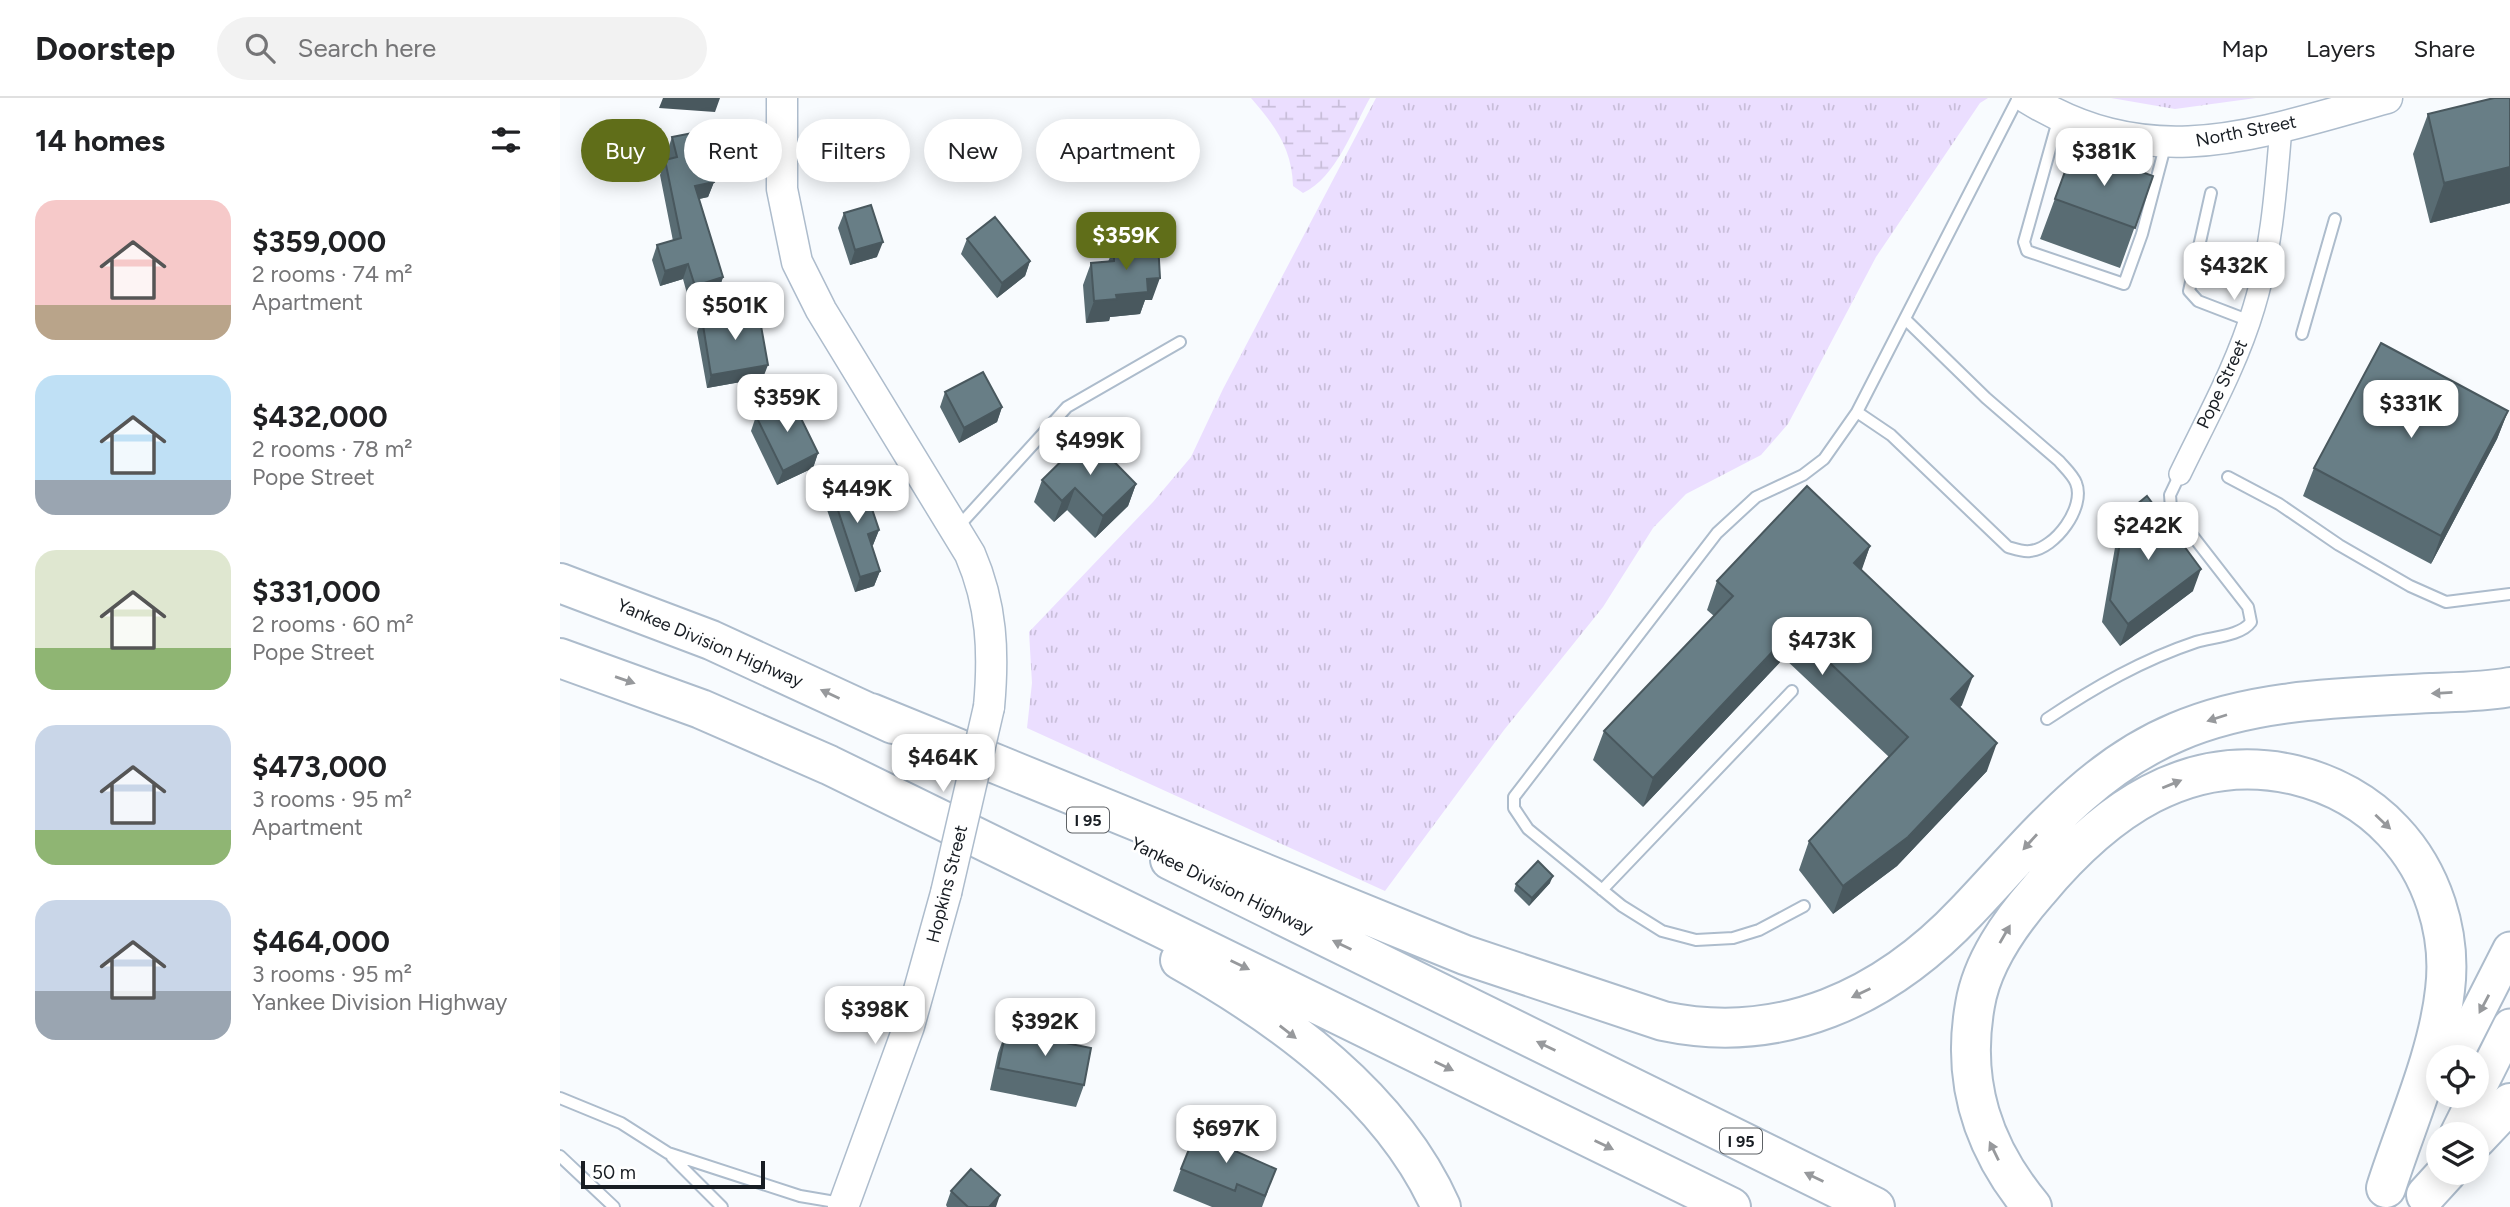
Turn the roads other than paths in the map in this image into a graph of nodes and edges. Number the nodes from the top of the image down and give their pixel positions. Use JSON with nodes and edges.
{"nodes":[{"id":1,"x":782,"y":98,"type":"edge"},
{"id":2,"x":2018,"y":98,"type":"edge"},
{"id":3,"x":2027,"y":98,"type":"edge"},
{"id":4,"x":2387,"y":98,"type":"edge"},
{"id":5,"x":2059,"y":117,"type":"junction"},
{"id":6,"x":2281,"y":127,"type":"junction"},
{"id":7,"x":2166,"y":143,"type":"junction"},
{"id":8,"x":2211,"y":193,"type":"dead end"},
{"id":9,"x":2335,"y":219,"type":"dead end"},
{"id":10,"x":1905,"y":319,"type":"junction"},
{"id":11,"x":2250,"y":321,"type":"junction"},
{"id":12,"x":2302,"y":334,"type":"dead end"},
{"id":13,"x":1180,"y":342,"type":"dead end"},
{"id":14,"x":1857,"y":412,"type":"junction"},
{"id":15,"x":2180,"y":474,"type":"joint"},
{"id":16,"x":2228,"y":477,"type":"dead end"},
{"id":17,"x":957,"y":527,"type":"junction"},
{"id":18,"x":560,"y":583,"type":"edge"},
{"id":19,"x":2510,"y":594,"type":"edge"},
{"id":20,"x":560,"y":658,"type":"edge"},
{"id":21,"x":2510,"y":687,"type":"edge"},
{"id":22,"x":1792,"y":691,"type":"dead end"},
{"id":23,"x":871,"y":713,"type":"junction"},
{"id":24,"x":2048,"y":719,"type":"dead end"},
{"id":25,"x":871,"y":785,"type":"junction"},
{"id":26,"x":1602,"y":890,"type":"junction"},
{"id":27,"x":1804,"y":906,"type":"dead end"},
{"id":28,"x":2510,"y":949,"type":"edge"},
{"id":29,"x":2510,"y":1026,"type":"edge"},
{"id":30,"x":2461,"y":1045,"type":"edge"},
{"id":31,"x":2489,"y":1069,"type":"edge"},
{"id":32,"x":560,"y":1098,"type":"edge"},
{"id":33,"x":2510,"y":1103,"type":"edge"},
{"id":34,"x":2428,"y":1108,"type":"edge"},
{"id":35,"x":2489,"y":1125,"type":"edge"},
{"id":36,"x":668,"y":1153,"type":"junction"},
{"id":37,"x":560,"y":1156,"type":"edge"},
{"id":38,"x":2380,"y":1197,"type":"edge"},
{"id":39,"x":845,"y":1206,"type":"edge"},
{"id":40,"x":614,"y":1207,"type":"edge"},
{"id":41,"x":722,"y":1207,"type":"edge"},
{"id":42,"x":1441,"y":1207,"type":"edge"},
{"id":43,"x":1731,"y":1207,"type":"edge"},
{"id":44,"x":1875,"y":1207,"type":"edge"},
{"id":45,"x":2032,"y":1207,"type":"edge"}],
"edges":[{"from":1,"to":17,"type":"main road","name":"Hopkins Street"},
{"from":2,"to":10,"type":"lane"},
{"from":3,"to":5,"type":"main road","name":"North Street"},
{"from":4,"to":6,"type":"main road","name":"North Street"},
{"from":5,"to":7,"type":"main road","name":"North Street"},
{"from":5,"to":7,"type":"lane"},
{"from":6,"to":7,"type":"main road","name":"North Street"},
{"from":6,"to":11,"type":"street","name":"Pope Street"},
{"from":8,"to":11,"type":"lane"},
{"from":9,"to":12,"type":"lane"},
{"from":10,"to":14,"type":"lane"},
{"from":10,"to":14,"type":"lane"},
{"from":11,"to":15,"type":"street","name":"Pope Street"},
{"from":13,"to":17,"type":"lane"},
{"from":14,"to":26,"type":"lane"},
{"from":15,"to":24,"type":"lane"},
{"from":16,"to":19,"type":"lane"},
{"from":17,"to":39,"type":"main road","name":"Hopkins Street","bridge":true},
{"from":23,"to":18,"type":"highway","name":"Yankee Division Highway","number":"I 95","one_way":true},
{"from":20,"to":25,"type":"highway","one_way":true},
{"from":21,"to":23,"type":"highway","one_way":true},
{"from":22,"to":26,"type":"lane"},
{"from":44,"to":23,"type":"highway","name":"Yankee Division Highway","number":"I 95","one_way":true},
{"from":25,"to":42,"type":"highway","one_way":true},
{"from":25,"to":43,"type":"highway","one_way":true},
{"from":26,"to":27,"type":"lane"},
{"from":28,"to":30,"type":"main road","one_way":true},
{"from":29,"to":31,"type":"main road"},
{"from":32,"to":36,"type":"lane"},
{"from":33,"to":35,"type":"highway"},
{"from":34,"to":38,"type":"main road"},
{"from":36,"to":39,"type":"lane"},
{"from":36,"to":41,"type":"lane"},
{"from":37,"to":40,"type":"lane"},
{"from":45,"to":38,"type":"highway","one_way":true}]}
